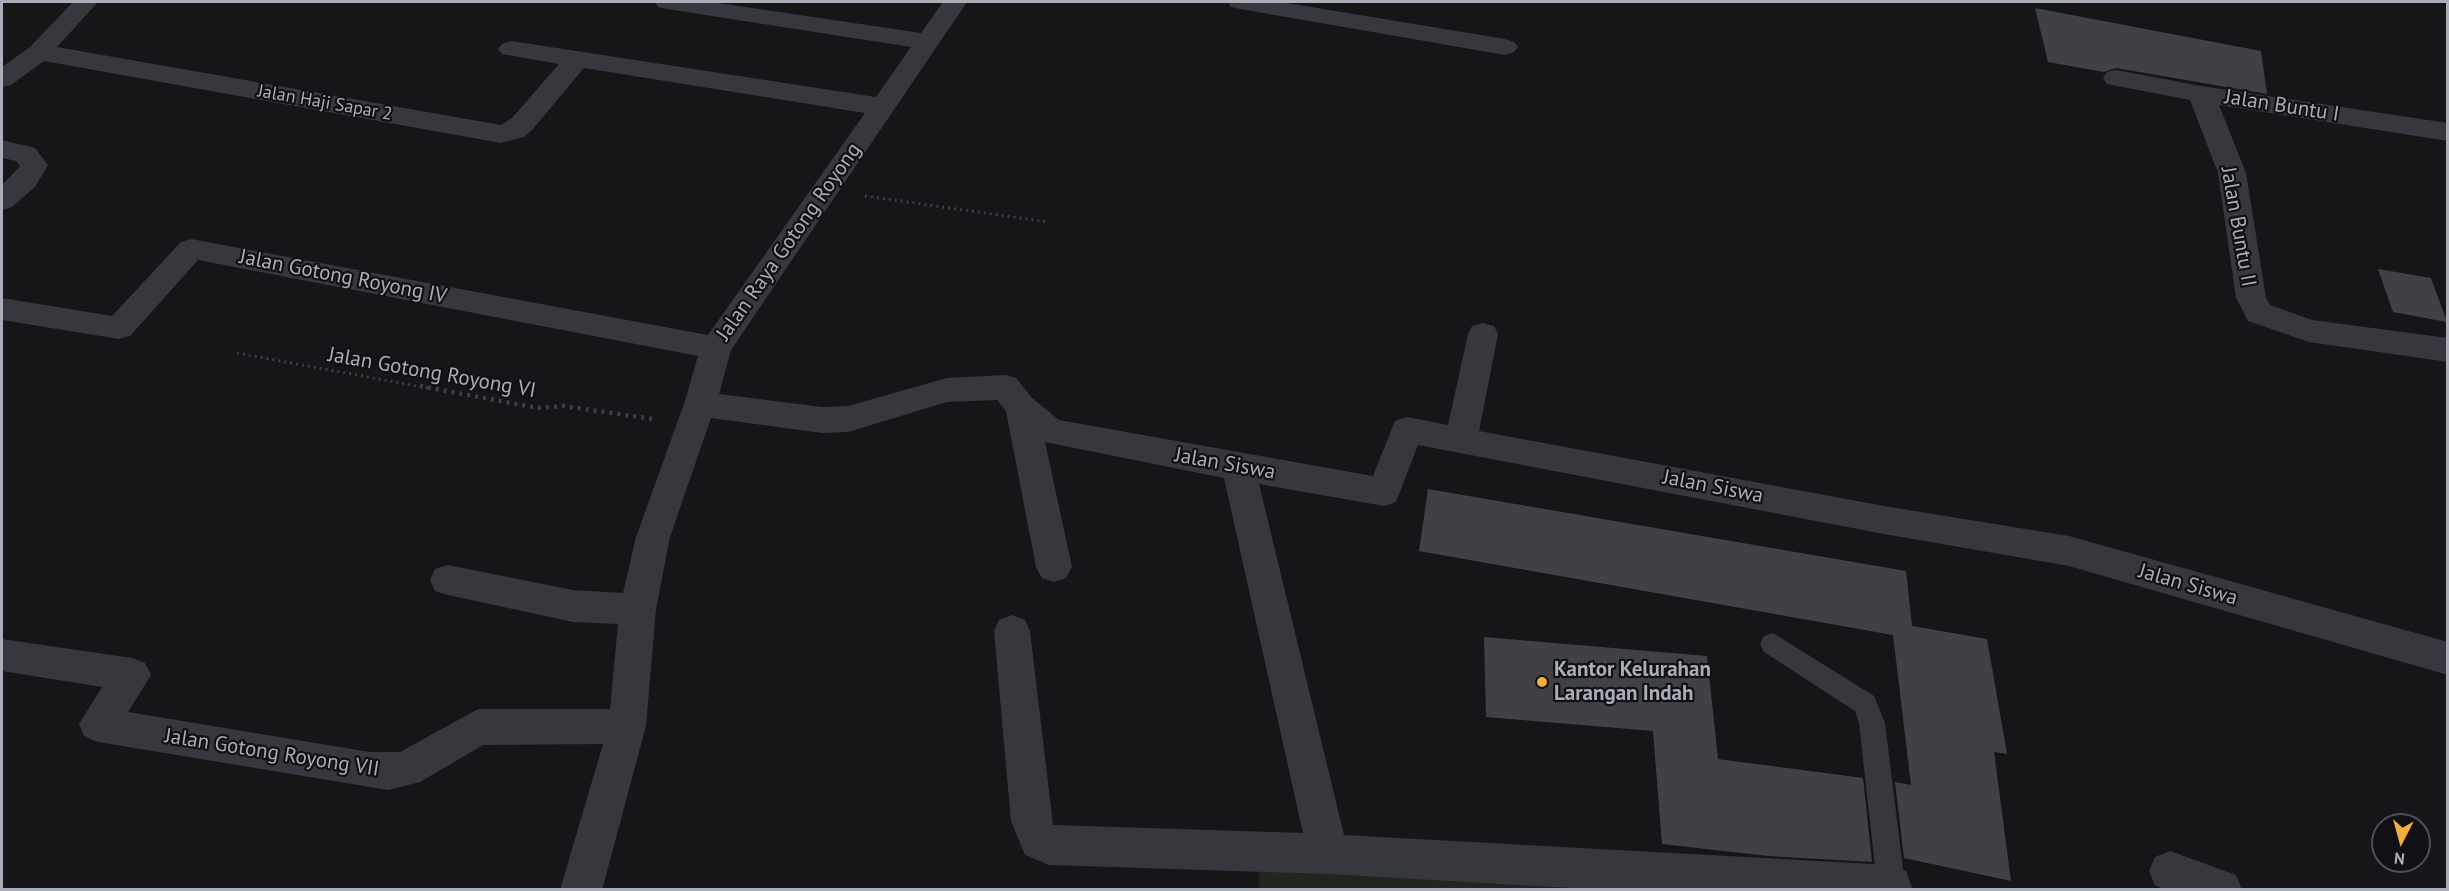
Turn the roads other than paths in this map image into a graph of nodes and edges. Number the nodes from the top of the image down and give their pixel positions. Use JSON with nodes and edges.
{"nodes":[{"id":1,"x":86,"y":2,"type":"edge"},
{"id":2,"x":667,"y":2,"type":"edge"},
{"id":3,"x":955,"y":2,"type":"edge"},
{"id":4,"x":1240,"y":2,"type":"edge"},
{"id":5,"x":928,"y":42,"type":"junction"},
{"id":6,"x":1506,"y":47,"type":"dead end"},
{"id":7,"x":511,"y":49,"type":"dead end"},
{"id":8,"x":39,"y":52,"type":"junction"},
{"id":9,"x":579,"y":58,"type":"junction"},
{"id":10,"x":2116,"y":78,"type":"dead end"},
{"id":11,"x":2,"y":79,"type":"edge"},
{"id":12,"x":2201,"y":94,"type":"junction"},
{"id":13,"x":883,"y":107,"type":"junction"},
{"id":14,"x":2448,"y":132,"type":"edge"},
{"id":15,"x":2,"y":149,"type":"edge"},
{"id":16,"x":2,"y":200,"type":"edge"},
{"id":17,"x":2,"y":309,"type":"edge"},
{"id":18,"x":1483,"y":334,"type":"dead end"},
{"id":19,"x":716,"y":348,"type":"junction"},
{"id":20,"x":2448,"y":350,"type":"edge"},
{"id":21,"x":1021,"y":407,"type":"junction"},
{"id":22,"x":696,"y":415,"type":"junction"},
{"id":23,"x":1461,"y":440,"type":"junction"},
{"id":24,"x":1238,"y":466,"type":"junction"},
{"id":25,"x":1054,"y":567,"type":"dead end"},
{"id":26,"x":448,"y":579,"type":"dead end"},
{"id":27,"x":638,"y":609,"type":"junction"},
{"id":28,"x":1012,"y":631,"type":"dead end"},
{"id":29,"x":1773,"y":644,"type":"dead end"},
{"id":30,"x":2,"y":656,"type":"edge"},
{"id":31,"x":2448,"y":659,"type":"edge"},
{"id":32,"x":627,"y":726,"type":"junction"},
{"id":33,"x":1328,"y":854,"type":"junction"},
{"id":34,"x":2170,"y":871,"type":"dead end"},
{"id":35,"x":1891,"y":887,"type":"edge"},
{"id":36,"x":581,"y":890,"type":"edge"},
{"id":37,"x":2221,"y":890,"type":"edge"}],
"edges":[{"from":1,"to":8,"type":"street"},
{"from":2,"to":5,"type":"street"},
{"from":3,"to":5,"type":"street","name":"Jalan Raya Gotong Royong"},
{"from":4,"to":6,"type":"street"},
{"from":5,"to":13,"type":"street","name":"Jalan Raya Gotong Royong"},
{"from":7,"to":9,"type":"street"},
{"from":8,"to":9,"type":"street","name":"Jalan Haji Sapar 2"},
{"from":8,"to":11,"type":"street"},
{"from":9,"to":13,"type":"street"},
{"from":10,"to":12,"type":"street","name":"Jalan Buntu I"},
{"from":12,"to":14,"type":"street","name":"Jalan Buntu I"},
{"from":12,"to":20,"type":"street","name":"Jalan Buntu II"},
{"from":13,"to":19,"type":"street","name":"Jalan Raya Gotong Royong"},
{"from":15,"to":16,"type":"street"},
{"from":17,"to":19,"type":"street","name":"Jalan Gotong Royong IV"},
{"from":18,"to":23,"type":"street"},
{"from":19,"to":22,"type":"street","name":"Jalan Raya Gotong Royong"},
{"from":21,"to":22,"type":"street","name":"Jalan Siswa"},
{"from":21,"to":24,"type":"street","name":"Jalan Siswa"},
{"from":21,"to":25,"type":"street"},
{"from":22,"to":27,"type":"street","name":"Jalan Raya Gotong Royong"},
{"from":23,"to":24,"type":"street","name":"Jalan Siswa"},
{"from":23,"to":31,"type":"street","name":"Jalan Siswa"},
{"from":24,"to":33,"type":"street"},
{"from":26,"to":27,"type":"street"},
{"from":27,"to":32,"type":"street","name":"Jalan Raya Gotong Royong"},
{"from":28,"to":33,"type":"street"},
{"from":29,"to":35,"type":"lane"},
{"from":30,"to":32,"type":"street","name":"Jalan Gotong Royong VII"},
{"from":32,"to":36,"type":"street","name":"Jalan Raya Gotong Royong"},
{"from":33,"to":35,"type":"street"},
{"from":34,"to":37,"type":"street"}]}
